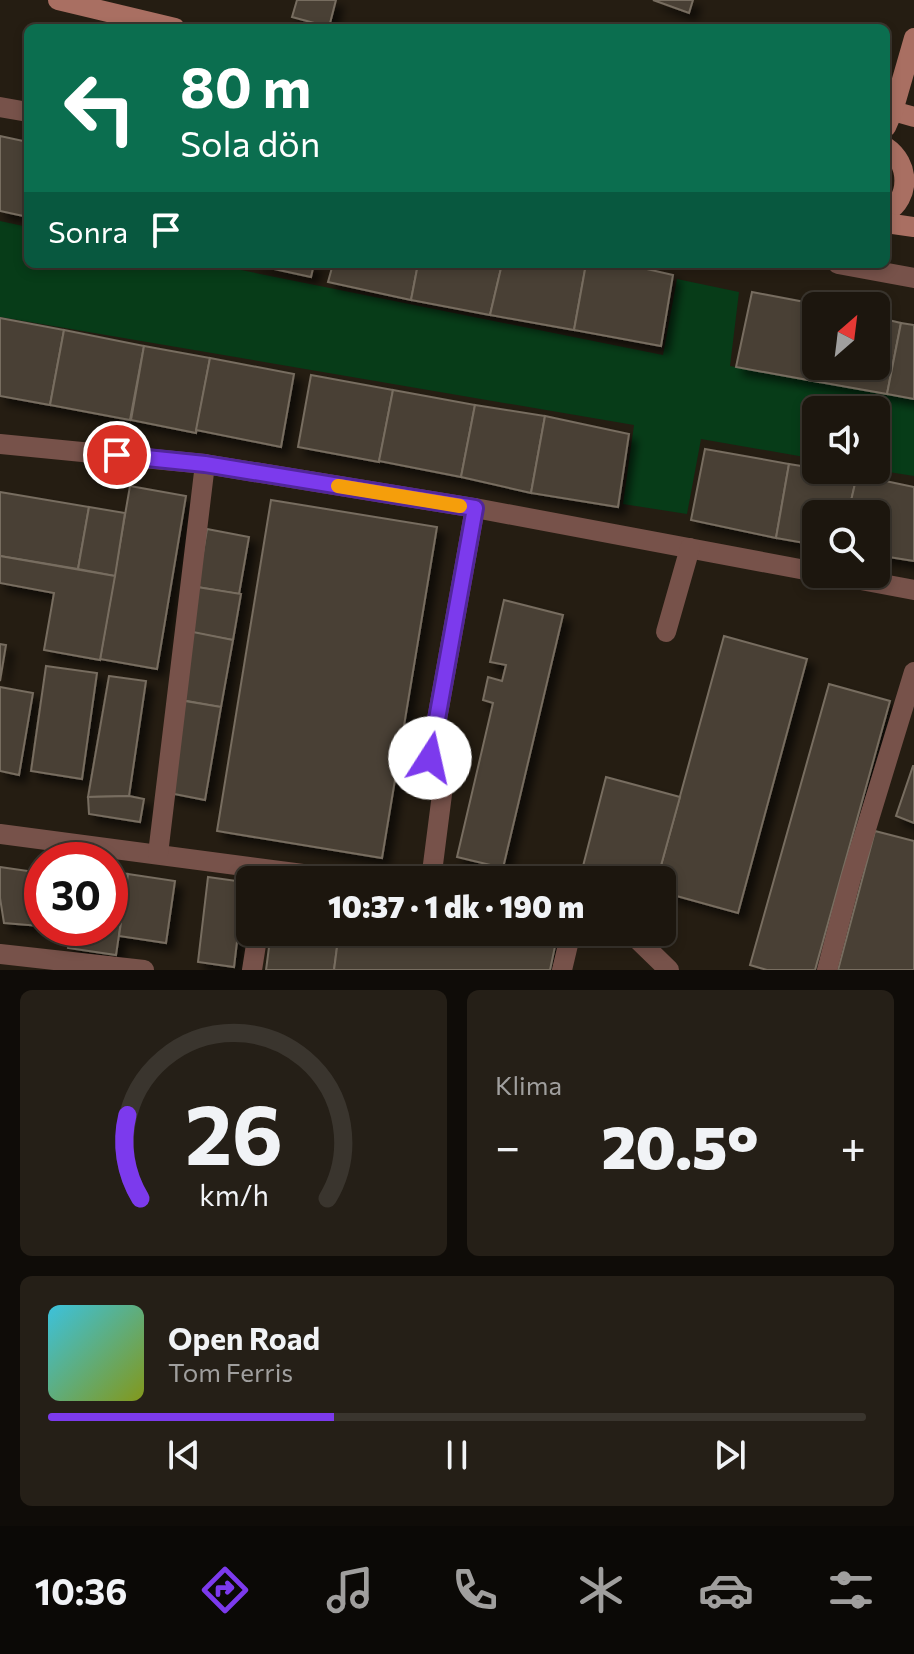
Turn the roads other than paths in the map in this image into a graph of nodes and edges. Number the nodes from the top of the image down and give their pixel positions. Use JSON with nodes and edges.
{"nodes":[{"id":1,"x":58,"y":0,"type":"edge"},
{"id":2,"x":158,"y":24,"type":"edge"},
{"id":3,"x":914,"y":39,"type":"edge"},
{"id":4,"x":0,"y":107,"type":"edge"},
{"id":5,"x":24,"y":111,"type":"edge"},
{"id":6,"x":914,"y":117,"type":"edge"},
{"id":7,"x":890,"y":119,"type":"edge"},
{"id":8,"x":890,"y":151,"type":"edge"},
{"id":9,"x":909,"y":178,"type":"edge"},
{"id":10,"x":890,"y":209,"type":"edge"},
{"id":11,"x":890,"y":224,"type":"edge"},
{"id":12,"x":914,"y":227,"type":"edge"},
{"id":13,"x":860,"y":268,"type":"edge"},
{"id":14,"x":914,"y":278,"type":"edge"},
{"id":15,"x":0,"y":444,"type":"edge"},
{"id":16,"x":205,"y":464,"type":"junction"},
{"id":17,"x":475,"y":508,"type":"junction"},
{"id":18,"x":690,"y":548,"type":"junction"},
{"id":19,"x":802,"y":569,"type":"edge"},
{"id":20,"x":890,"y":585,"type":"edge"},
{"id":21,"x":914,"y":590,"type":"edge"},
{"id":22,"x":666,"y":632,"type":"dead end"},
{"id":23,"x":914,"y":672,"type":"edge"},
{"id":24,"x":0,"y":834,"type":"edge"},
{"id":25,"x":158,"y":854,"type":"junction"},
{"id":26,"x":433,"y":866,"type":"edge"},
{"id":27,"x":236,"y":868,"type":"edge"},
{"id":28,"x":256,"y":946,"type":"edge"},
{"id":29,"x":568,"y":946,"type":"edge"},
{"id":30,"x":644,"y":946,"type":"edge"},
{"id":31,"x":0,"y":954,"type":"edge"},
{"id":32,"x":144,"y":970,"type":"edge"},
{"id":33,"x":252,"y":970,"type":"edge"},
{"id":34,"x":562,"y":970,"type":"edge"},
{"id":35,"x":669,"y":970,"type":"edge"},
{"id":36,"x":827,"y":970,"type":"edge"}],
"edges":[{"from":1,"to":2,"type":"street"},
{"from":3,"to":7,"type":"street"},
{"from":4,"to":5,"type":"street"},
{"from":6,"to":7,"type":"street"},
{"from":8,"to":9,"type":"street"},
{"from":9,"to":10,"type":"street"},
{"from":11,"to":12,"type":"street"},
{"from":13,"to":14,"type":"street"},
{"from":15,"to":16,"type":"street"},
{"from":16,"to":17,"type":"street"},
{"from":16,"to":25,"type":"street"},
{"from":17,"to":18,"type":"street"},
{"from":17,"to":26,"type":"street"},
{"from":18,"to":19,"type":"street"},
{"from":18,"to":22,"type":"street"},
{"from":20,"to":21,"type":"street"},
{"from":23,"to":36,"type":"street"},
{"from":24,"to":25,"type":"street"},
{"from":25,"to":27,"type":"street"},
{"from":28,"to":33,"type":"street"},
{"from":29,"to":34,"type":"street"},
{"from":30,"to":35,"type":"street"},
{"from":31,"to":32,"type":"street"}]}
